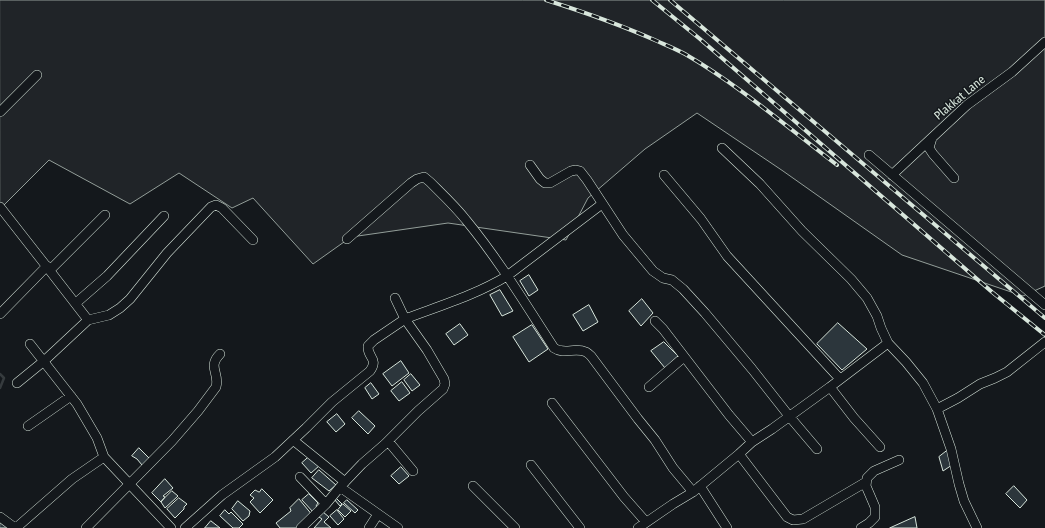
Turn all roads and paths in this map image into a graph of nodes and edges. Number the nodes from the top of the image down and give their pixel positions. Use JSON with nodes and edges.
{"nodes":[{"id":1,"x":1045,"y":42,"type":"edge"},
{"id":2,"x":38,"y":75,"type":"dead end"},
{"id":3,"x":0,"y":112,"type":"edge"},
{"id":4,"x":933,"y":137,"type":"junction"},
{"id":5,"x":722,"y":148,"type":"dead end"},
{"id":6,"x":868,"y":154,"type":"dead end"},
{"id":7,"x":530,"y":165,"type":"dead end"},
{"id":8,"x":664,"y":175,"type":"dead end"},
{"id":9,"x":892,"y":175,"type":"junction"},
{"id":10,"x":954,"y":178,"type":"dead end"},
{"id":11,"x":602,"y":204,"type":"junction"},
{"id":12,"x":1,"y":212,"type":"edge"},
{"id":13,"x":105,"y":215,"type":"dead end"},
{"id":14,"x":164,"y":216,"type":"dead end"},
{"id":15,"x":347,"y":239,"type":"dead end"},
{"id":16,"x":253,"y":240,"type":"dead end"},
{"id":17,"x":48,"y":268,"type":"junction"},
{"id":18,"x":507,"y":276,"type":"junction"},
{"id":19,"x":395,"y":298,"type":"dead end"},
{"id":20,"x":76,"y":303,"type":"junction"},
{"id":21,"x":1044,"y":304,"type":"edge"},
{"id":22,"x":0,"y":314,"type":"edge"},
{"id":23,"x":405,"y":319,"type":"junction"},
{"id":24,"x":88,"y":320,"type":"junction"},
{"id":25,"x":655,"y":321,"type":"dead end"},
{"id":26,"x":888,"y":342,"type":"junction"},
{"id":27,"x":1045,"y":342,"type":"edge"},
{"id":28,"x":30,"y":344,"type":"dead end"},
{"id":29,"x":220,"y":354,"type":"dead end"},
{"id":30,"x":684,"y":357,"type":"junction"},
{"id":31,"x":44,"y":362,"type":"junction"},
{"id":32,"x":840,"y":379,"type":"junction"},
{"id":33,"x":17,"y":383,"type":"dead end"},
{"id":34,"x":650,"y":386,"type":"dead end"},
{"id":35,"x":830,"y":387,"type":"junction"},
{"id":36,"x":71,"y":396,"type":"junction"},
{"id":37,"x":552,"y":403,"type":"dead end"},
{"id":38,"x":937,"y":409,"type":"junction"},
{"id":39,"x":790,"y":416,"type":"junction"},
{"id":40,"x":28,"y":426,"type":"dead end"},
{"id":41,"x":293,"y":440,"type":"junction"},
{"id":42,"x":388,"y":441,"type":"junction"},
{"id":43,"x":752,"y":442,"type":"junction"},
{"id":44,"x":880,"y":447,"type":"dead end"},
{"id":45,"x":817,"y":449,"type":"dead end"},
{"id":46,"x":103,"y":452,"type":"junction"},
{"id":47,"x":740,"y":454,"type":"junction"},
{"id":48,"x":899,"y":460,"type":"dead end"},
{"id":49,"x":531,"y":465,"type":"dead end"},
{"id":50,"x":413,"y":471,"type":"dead end"},
{"id":51,"x":300,"y":478,"type":"dead end"},
{"id":52,"x":866,"y":482,"type":"junction"},
{"id":53,"x":130,"y":484,"type":"junction"},
{"id":54,"x":342,"y":485,"type":"junction"},
{"id":55,"x":473,"y":486,"type":"dead end"},
{"id":56,"x":700,"y":486,"type":"junction"},
{"id":57,"x":693,"y":492,"type":"junction"},
{"id":58,"x":326,"y":504,"type":"junction"},
{"id":59,"x":378,"y":514,"type":"junction"},
{"id":60,"x":0,"y":517,"type":"edge"},
{"id":61,"x":646,"y":522,"type":"junction"},
{"id":62,"x":16,"y":528,"type":"edge"},
{"id":63,"x":86,"y":528,"type":"edge"},
{"id":64,"x":171,"y":528,"type":"edge"},
{"id":65,"x":185,"y":528,"type":"edge"},
{"id":66,"x":301,"y":528,"type":"edge"},
{"id":67,"x":369,"y":528,"type":"edge"},
{"id":68,"x":398,"y":528,"type":"edge"},
{"id":69,"x":515,"y":528,"type":"edge"},
{"id":70,"x":580,"y":528,"type":"edge"},
{"id":71,"x":638,"y":528,"type":"edge"},
{"id":72,"x":726,"y":528,"type":"edge"},
{"id":73,"x":861,"y":528,"type":"edge"},
{"id":74,"x":977,"y":528,"type":"edge"}],
"edges":[{"from":1,"to":4,"type":"street","name":"Plakkat Lane"},
{"from":2,"to":3,"type":"street"},
{"from":4,"to":9,"type":"street","name":"Plakkat Lane"},
{"from":4,"to":10,"type":"street"},
{"from":5,"to":26,"type":"street"},
{"from":6,"to":9,"type":"street"},
{"from":7,"to":11,"type":"street"},
{"from":8,"to":32,"type":"street"},
{"from":9,"to":21,"type":"street"},
{"from":11,"to":18,"type":"street"},
{"from":11,"to":39,"type":"street"},
{"from":12,"to":17,"type":"street"},
{"from":13,"to":17,"type":"street"},
{"from":14,"to":20,"type":"street"},
{"from":15,"to":18,"type":"street"},
{"from":16,"to":24,"type":"street"},
{"from":17,"to":20,"type":"street"},
{"from":17,"to":22,"type":"street"},
{"from":18,"to":23,"type":"street"},
{"from":18,"to":57,"type":"street"},
{"from":19,"to":23,"type":"street"},
{"from":20,"to":24,"type":"street"},
{"from":23,"to":41,"type":"street"},
{"from":23,"to":42,"type":"street"},
{"from":24,"to":31,"type":"street"},
{"from":25,"to":30,"type":"street"},
{"from":26,"to":32,"type":"street"},
{"from":26,"to":38,"type":"street"},
{"from":27,"to":38,"type":"street"},
{"from":28,"to":31,"type":"street"},
{"from":29,"to":53,"type":"street"},
{"from":30,"to":34,"type":"street"},
{"from":30,"to":43,"type":"street"},
{"from":31,"to":33,"type":"street"},
{"from":31,"to":36,"type":"street"},
{"from":32,"to":35,"type":"street"},
{"from":35,"to":39,"type":"street"},
{"from":35,"to":44,"type":"street"},
{"from":36,"to":40,"type":"street"},
{"from":36,"to":46,"type":"street"},
{"from":37,"to":61,"type":"street"},
{"from":38,"to":74,"type":"street"},
{"from":39,"to":43,"type":"street"},
{"from":39,"to":45,"type":"street"},
{"from":41,"to":54,"type":"street"},
{"from":41,"to":65,"type":"street"},
{"from":42,"to":50,"type":"street"},
{"from":42,"to":54,"type":"street"},
{"from":43,"to":47,"type":"street"},
{"from":46,"to":53,"type":"street"},
{"from":46,"to":62,"type":"street"},
{"from":47,"to":52,"type":"street"},
{"from":47,"to":56,"type":"street"},
{"from":48,"to":52,"type":"street"},
{"from":49,"to":70,"type":"street"},
{"from":51,"to":58,"type":"street"},
{"from":52,"to":73,"type":"street"},
{"from":53,"to":63,"type":"street"},
{"from":53,"to":64,"type":"street"},
{"from":54,"to":58,"type":"street"},
{"from":54,"to":59,"type":"street"},
{"from":55,"to":69,"type":"street"},
{"from":56,"to":57,"type":"street"},
{"from":56,"to":72,"type":"street"},
{"from":57,"to":61,"type":"street"},
{"from":58,"to":66,"type":"street"},
{"from":59,"to":67,"type":"street"},
{"from":59,"to":68,"type":"street"},
{"from":60,"to":62,"type":"street"},
{"from":61,"to":71,"type":"street"}]}
